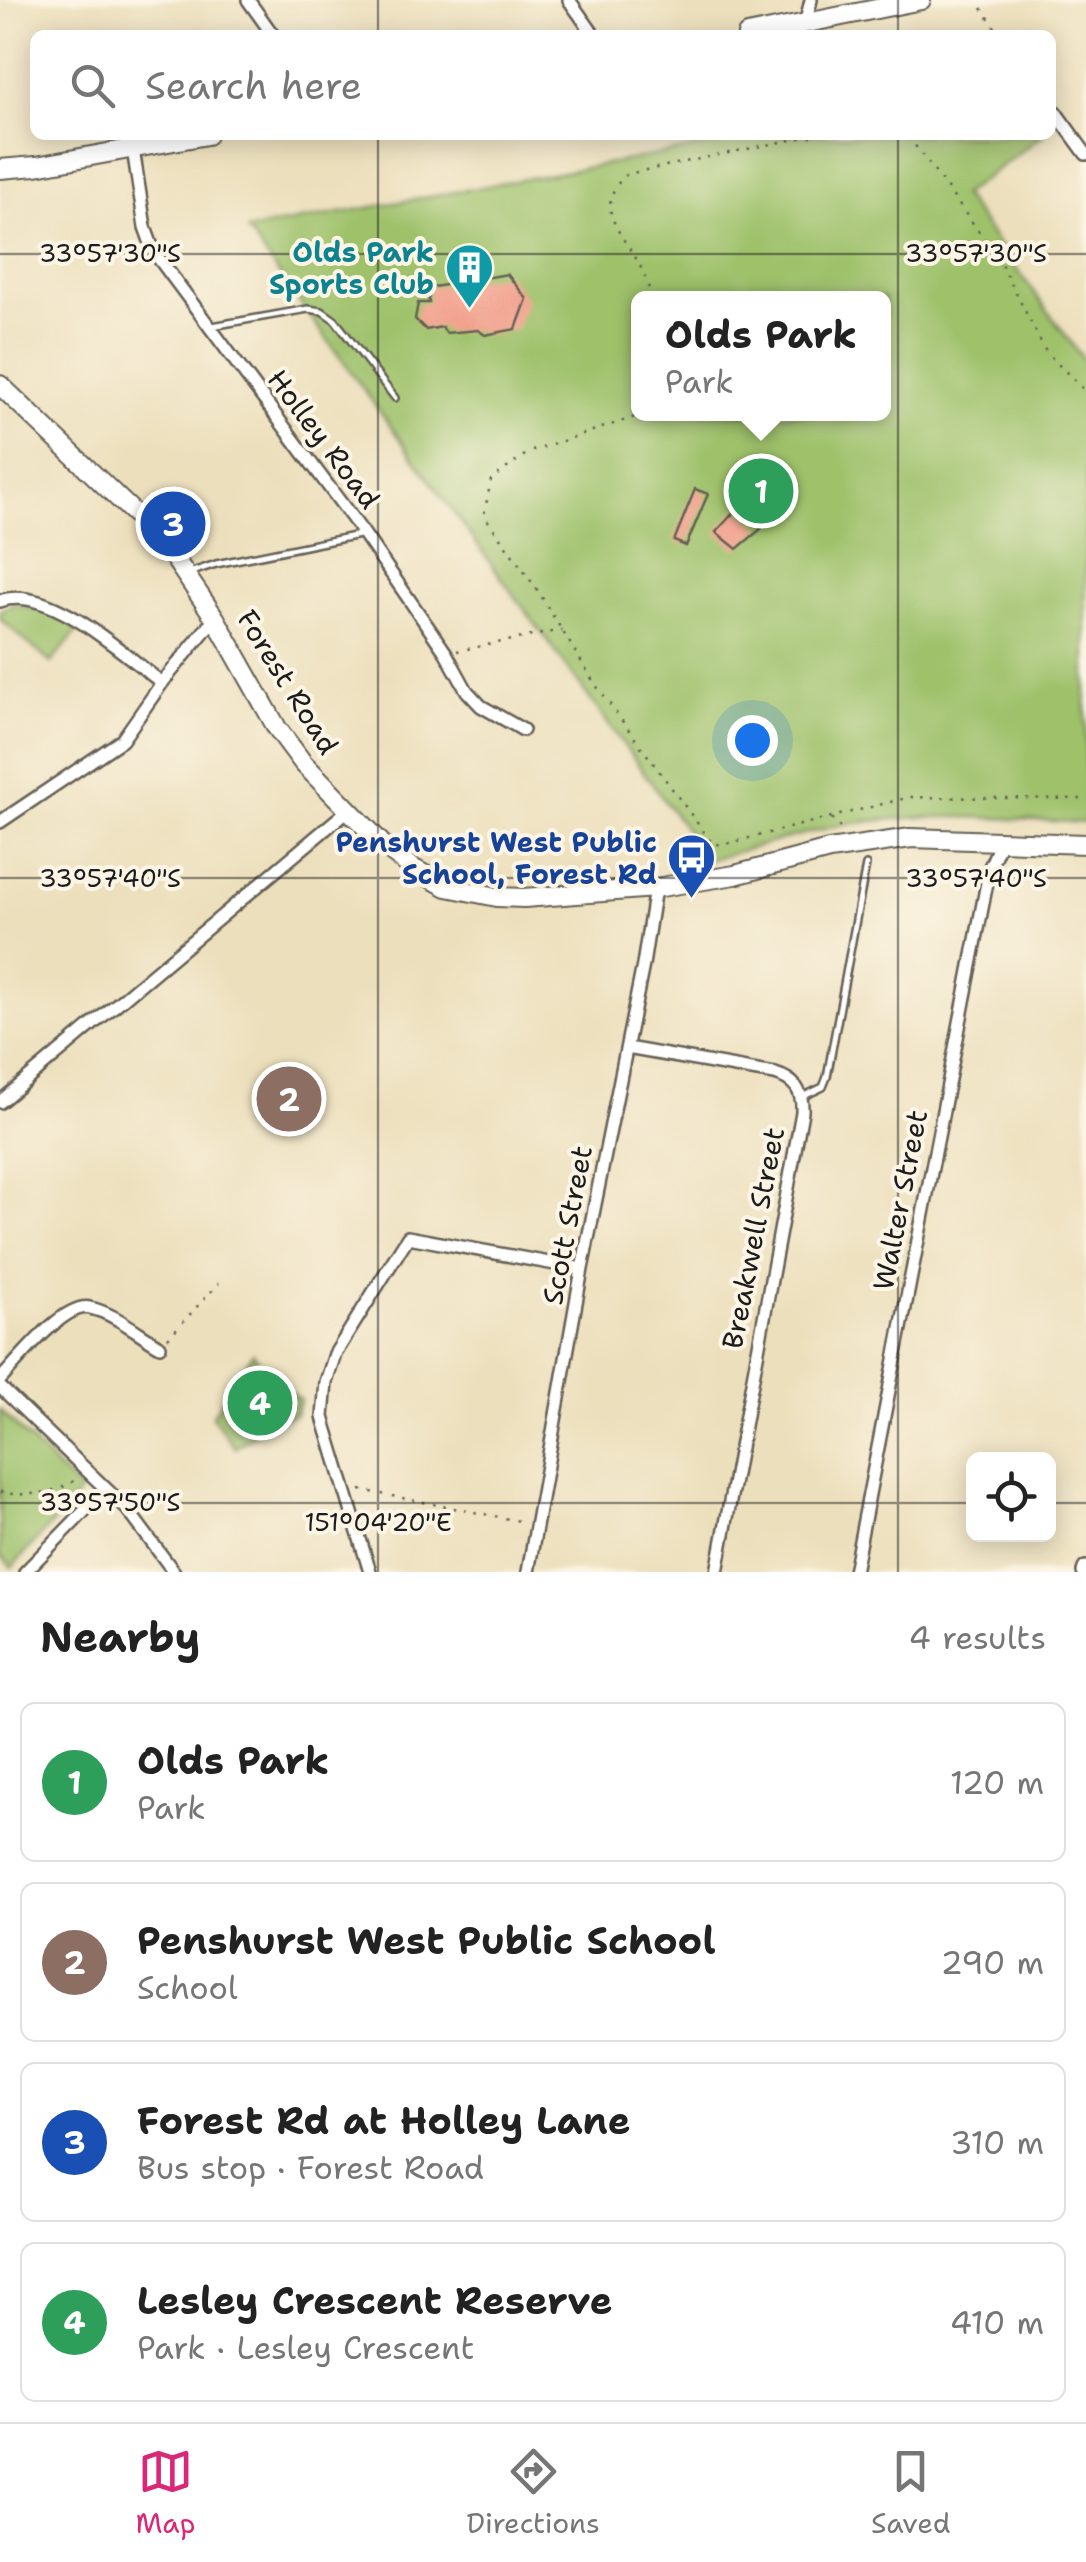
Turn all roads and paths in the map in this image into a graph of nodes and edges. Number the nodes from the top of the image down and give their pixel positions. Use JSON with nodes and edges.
{"nodes":[{"id":1,"x":248,"y":0,"type":"edge"},
{"id":2,"x":569,"y":0,"type":"edge"},
{"id":3,"x":811,"y":0,"type":"edge"},
{"id":4,"x":922,"y":0,"type":"edge"},
{"id":5,"x":834,"y":2,"type":"edge"},
{"id":6,"x":982,"y":8,"type":"dead end"},
{"id":7,"x":847,"y":17,"type":"junction"},
{"id":8,"x":805,"y":24,"type":"junction"},
{"id":9,"x":269,"y":30,"type":"edge"},
{"id":10,"x":590,"y":30,"type":"edge"},
{"id":11,"x":773,"y":30,"type":"edge"},
{"id":12,"x":997,"y":30,"type":"edge"},
{"id":13,"x":1056,"y":113,"type":"edge"},
{"id":14,"x":181,"y":140,"type":"edge"},
{"id":15,"x":791,"y":140,"type":"edge"},
{"id":16,"x":911,"y":140,"type":"edge"},
{"id":17,"x":133,"y":149,"type":"junction"},
{"id":18,"x":1086,"y":154,"type":"edge"},
{"id":19,"x":36,"y":166,"type":"junction"},
{"id":20,"x":0,"y":169,"type":"edge"},
{"id":21,"x":0,"y":178,"type":"edge"},
{"id":22,"x":650,"y":291,"type":"edge"},
{"id":23,"x":209,"y":327,"type":"junction"},
{"id":24,"x":0,"y":385,"type":"edge"},
{"id":25,"x":1086,"y":392,"type":"edge"},
{"id":26,"x":395,"y":398,"type":"dead end"},
{"id":27,"x":0,"y":401,"type":"edge"},
{"id":28,"x":631,"y":418,"type":"edge"},
{"id":29,"x":72,"y":452,"type":"junction"},
{"id":30,"x":364,"y":534,"type":"junction"},
{"id":31,"x":187,"y":574,"type":"junction"},
{"id":32,"x":0,"y":601,"type":"edge"},
{"id":33,"x":215,"y":618,"type":"junction"},
{"id":34,"x":562,"y":630,"type":"junction"},
{"id":35,"x":446,"y":654,"type":"junction"},
{"id":36,"x":162,"y":683,"type":"junction"},
{"id":37,"x":524,"y":730,"type":"dead end"},
{"id":38,"x":1086,"y":800,"type":"edge"},
{"id":39,"x":348,"y":811,"type":"junction"},
{"id":40,"x":830,"y":816,"type":"junction"},
{"id":41,"x":0,"y":822,"type":"edge"},
{"id":42,"x":840,"y":828,"type":"dead end"},
{"id":43,"x":1002,"y":839,"type":"junction"},
{"id":44,"x":1086,"y":844,"type":"edge"},
{"id":45,"x":866,"y":865,"type":"dead end"},
{"id":46,"x":655,"y":888,"type":"junction"},
{"id":47,"x":626,"y":1048,"type":"junction"},
{"id":48,"x":801,"y":1097,"type":"junction"},
{"id":49,"x":0,"y":1102,"type":"edge"},
{"id":50,"x":582,"y":1269,"type":"junction"},
{"id":51,"x":219,"y":1283,"type":"dead end"},
{"id":52,"x":160,"y":1346,"type":"joint"},
{"id":53,"x":0,"y":1383,"type":"edge"},
{"id":54,"x":85,"y":1472,"type":"junction"},
{"id":55,"x":344,"y":1488,"type":"junction"},
{"id":56,"x":105,"y":1490,"type":"junction"},
{"id":57,"x":0,"y":1492,"type":"edge"},
{"id":58,"x":537,"y":1524,"type":"junction"},
{"id":59,"x":25,"y":1572,"type":"edge"},
{"id":60,"x":174,"y":1572,"type":"edge"},
{"id":61,"x":370,"y":1572,"type":"edge"},
{"id":62,"x":528,"y":1572,"type":"edge"},
{"id":63,"x":716,"y":1572,"type":"edge"},
{"id":64,"x":854,"y":1572,"type":"edge"}],
"edges":[{"from":1,"to":9,"type":"street"},
{"from":2,"to":10,"type":"street"},
{"from":3,"to":8,"type":"street"},
{"from":4,"to":7,"type":"main road"},
{"from":5,"to":7,"type":"street"},
{"from":6,"to":12,"type":"path"},
{"from":7,"to":8,"type":"main road"},
{"from":8,"to":11,"type":"main road"},
{"from":13,"to":18,"type":"street"},
{"from":14,"to":17,"type":"main road"},
{"from":15,"to":22,"type":"path"},
{"from":16,"to":25,"type":"path"},
{"from":17,"to":19,"type":"main road"},
{"from":17,"to":23,"type":"street","name":"Holley Road"},
{"from":19,"to":20,"type":"main road"},
{"from":19,"to":21,"type":"main road"},
{"from":23,"to":26,"type":"lane"},
{"from":23,"to":30,"type":"street","name":"Holley Road"},
{"from":24,"to":29,"type":"main road","name":"Forest Road"},
{"from":27,"to":29,"type":"main road","name":"Forest Road"},
{"from":28,"to":34,"type":"path"},
{"from":29,"to":31,"type":"main road","name":"Forest Road"},
{"from":30,"to":31,"type":"lane"},
{"from":30,"to":35,"type":"street","name":"Holley Road"},
{"from":31,"to":33,"type":"main road","name":"Forest Road"},
{"from":32,"to":36,"type":"street"},
{"from":33,"to":36,"type":"street"},
{"from":33,"to":39,"type":"main road","name":"Forest Road"},
{"from":34,"to":35,"type":"path"},
{"from":34,"to":40,"type":"path"},
{"from":35,"to":37,"type":"street","name":"Holley Road"},
{"from":36,"to":41,"type":"street"},
{"from":38,"to":40,"type":"path"},
{"from":39,"to":46,"type":"main road","name":"Forest Road"},
{"from":39,"to":49,"type":"street"},
{"from":40,"to":42,"type":"path"},
{"from":43,"to":44,"type":"main road","name":"Forest Road"},
{"from":43,"to":46,"type":"main road","name":"Forest Road"},
{"from":43,"to":64,"type":"street","name":"Walter Street"},
{"from":45,"to":48,"type":"lane"},
{"from":46,"to":47,"type":"street","name":"Scott Street"},
{"from":47,"to":48,"type":"street","name":"Breakwell Street"},
{"from":47,"to":50,"type":"street","name":"Scott Street"},
{"from":48,"to":63,"type":"street","name":"Breakwell Street"},
{"from":50,"to":55,"type":"street"},
{"from":50,"to":58,"type":"street","name":"Scott Street"},
{"from":51,"to":52,"type":"path"},
{"from":52,"to":53,"type":"street"},
{"from":53,"to":54,"type":"street"},
{"from":54,"to":56,"type":"street"},
{"from":54,"to":57,"type":"path"},
{"from":55,"to":58,"type":"path"},
{"from":55,"to":61,"type":"street"},
{"from":56,"to":59,"type":"street"},
{"from":56,"to":60,"type":"street"},
{"from":58,"to":62,"type":"street","name":"Scott Street"}]}
